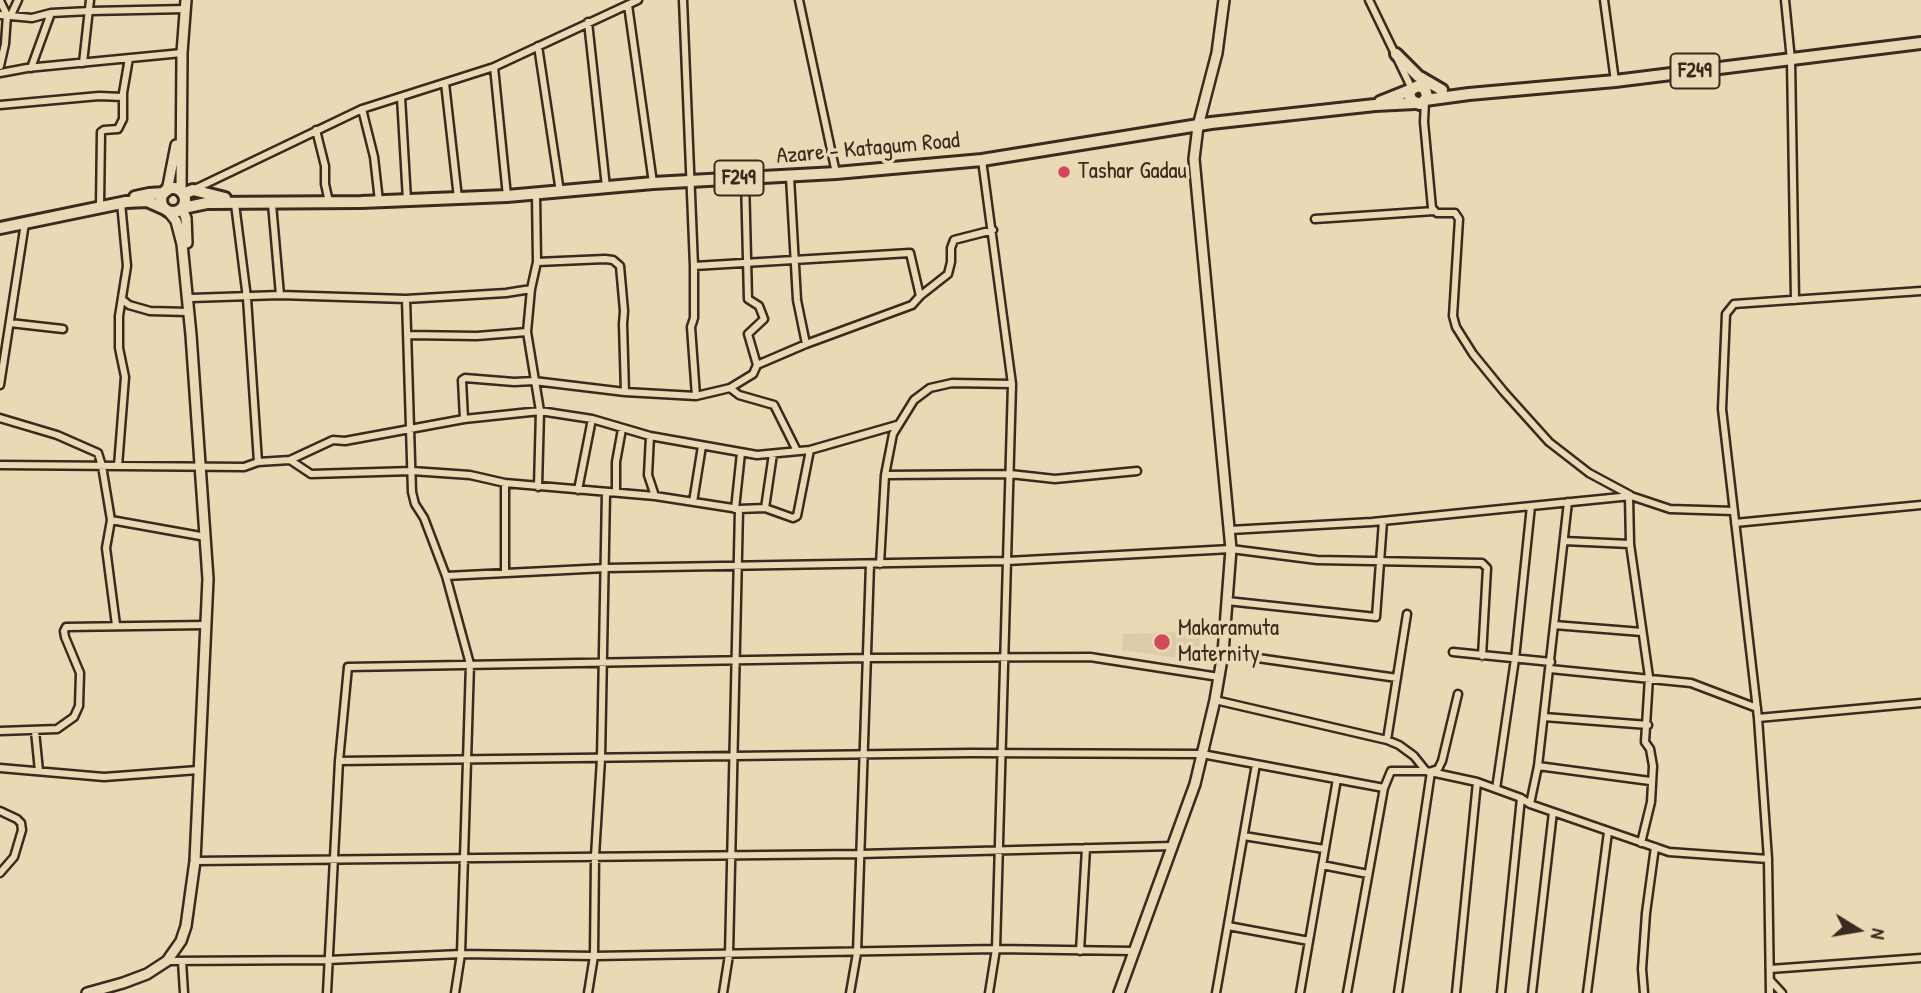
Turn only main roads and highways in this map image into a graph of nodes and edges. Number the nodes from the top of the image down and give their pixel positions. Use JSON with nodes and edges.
{"nodes":[{"id":1,"x":1921,"y":43,"type":"edge"},
{"id":2,"x":1396,"y":54,"type":"road end"},
{"id":3,"x":1442,"y":90,"type":"junction"},
{"id":4,"x":1469,"y":94,"type":"junction"},
{"id":5,"x":1421,"y":99,"type":"junction"},
{"id":6,"x":1375,"y":105,"type":"junction"},
{"id":7,"x":165,"y":192,"type":"junction"},
{"id":8,"x":186,"y":192,"type":"junction"},
{"id":9,"x":275,"y":203,"type":"junction"},
{"id":10,"x":101,"y":206,"type":"junction"},
{"id":11,"x":182,"y":208,"type":"junction"},
{"id":12,"x":167,"y":210,"type":"junction"},
{"id":13,"x":0,"y":228,"type":"edge"}],
"edges":[{"from":1,"to":4,"type":"main road","name":"Azare - Katagum Road","number":"F249"},
{"from":2,"to":3,"type":"main road"},
{"from":3,"to":4,"type":"main road","name":"Azare - Katagum Road","number":"F249"},
{"from":3,"to":5,"type":"main road","name":"Azare - Katagum Road","number":"F249"},
{"from":4,"to":5,"type":"main road","name":"Azare - Katagum Road","number":"F249"},
{"from":5,"to":6,"type":"main road","name":"Azare - Katagum Road","number":"F249"},
{"from":5,"to":6,"type":"main road","name":"Azare - Katagum Road","number":"F249"},
{"from":6,"to":9,"type":"main road","name":"Azare - Katagum Road","number":"F249"},
{"from":7,"to":8,"type":"main road","name":"Azare - Katagum Road","number":"F249"},
{"from":7,"to":10,"type":"main road","name":"Azare - Katagum Road","number":"F249"},
{"from":7,"to":12,"type":"main road"},
{"from":8,"to":9,"type":"main road","name":"Azare - Katagum Road","number":"F249"},
{"from":8,"to":11,"type":"main road"},
{"from":9,"to":11,"type":"main road","name":"Azare - Katagum Road","number":"F249"},
{"from":10,"to":12,"type":"main road","name":"Azare - Katagum Road","number":"F249"},
{"from":10,"to":13,"type":"main road","name":"Azare - Katagum Road","number":"F249"},
{"from":11,"to":12,"type":"main road","name":"Azare - Katagum Road","number":"F249"}]}
